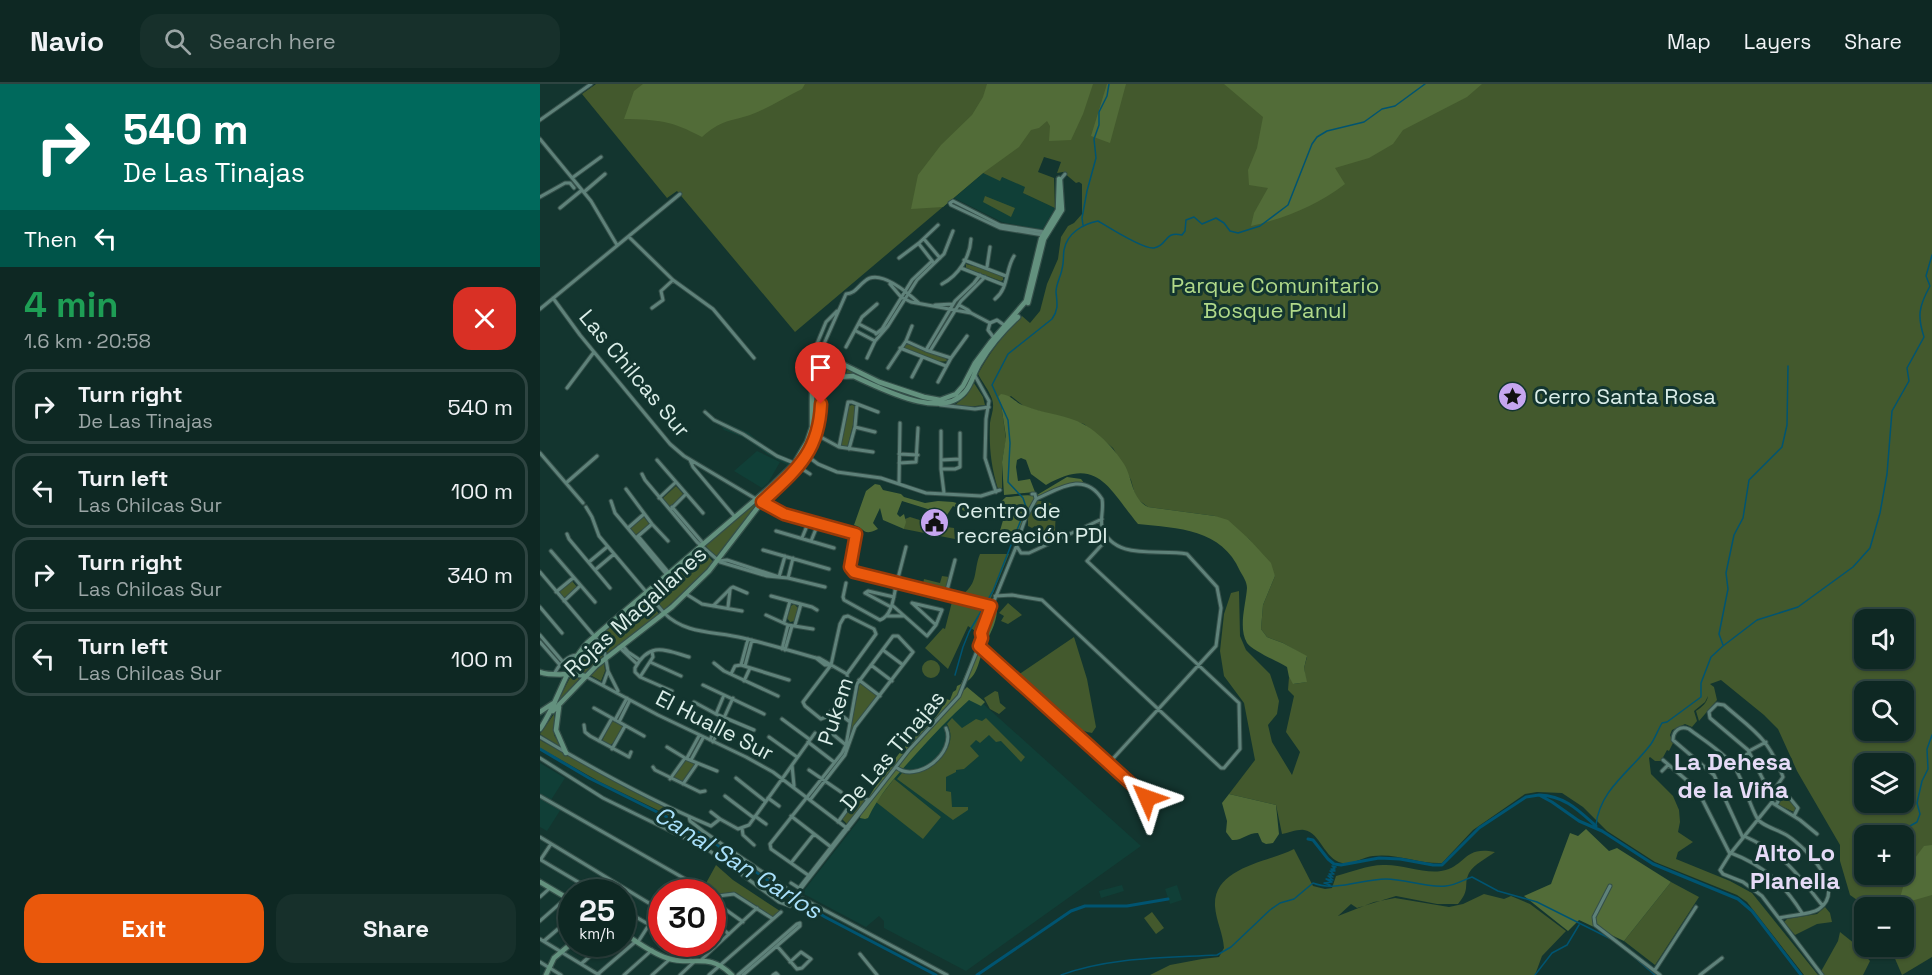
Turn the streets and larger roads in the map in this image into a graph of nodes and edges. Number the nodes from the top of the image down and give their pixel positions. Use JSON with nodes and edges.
{"nodes":[{"id":1,"x":591,"y":84,"type":"edge"},
{"id":2,"x":540,"y":120,"type":"edge"},
{"id":3,"x":540,"y":139,"type":"edge"},
{"id":4,"x":601,"y":157,"type":"dead end"},
{"id":5,"x":605,"y":174,"type":"dead end"},
{"id":6,"x":1065,"y":174,"type":"dead end"},
{"id":7,"x":572,"y":178,"type":"junction"},
{"id":8,"x":1060,"y":180,"type":"joint"},
{"id":9,"x":574,"y":186,"type":"junction"},
{"id":10,"x":583,"y":191,"type":"junction"},
{"id":11,"x":680,"y":194,"type":"dead end"},
{"id":12,"x":540,"y":197,"type":"edge"},
{"id":13,"x":560,"y":208,"type":"dead end"},
{"id":14,"x":938,"y":225,"type":"dead end"},
{"id":15,"x":953,"y":231,"type":"dead end"},
{"id":16,"x":1045,"y":234,"type":"junction"},
{"id":17,"x":628,"y":236,"type":"junction"},
{"id":18,"x":924,"y":238,"type":"junction"},
{"id":19,"x":971,"y":238,"type":"dead end"},
{"id":20,"x":919,"y":243,"type":"junction"},
{"id":21,"x":617,"y":245,"type":"junction"},
{"id":22,"x":990,"y":247,"type":"dead end"},
{"id":23,"x":1014,"y":256,"type":"dead end"},
{"id":24,"x":899,"y":258,"type":"dead end"},
{"id":25,"x":940,"y":258,"type":"junction"},
{"id":26,"x":964,"y":260,"type":"junction"},
{"id":27,"x":933,"y":262,"type":"junction"},
{"id":28,"x":987,"y":267,"type":"junction"},
{"id":29,"x":961,"y":268,"type":"junction"},
{"id":30,"x":980,"y":275,"type":"junction"},
{"id":31,"x":1006,"y":276,"type":"junction"},
{"id":32,"x":986,"y":277,"type":"junction"},
{"id":33,"x":673,"y":280,"type":"junction"},
{"id":34,"x":889,"y":283,"type":"junction"},
{"id":35,"x":942,"y":284,"type":"dead end"},
{"id":36,"x":1005,"y":285,"type":"junction"},
{"id":37,"x":906,"y":292,"type":"junction"},
{"id":38,"x":553,"y":298,"type":"junction"},
{"id":39,"x":903,"y":298,"type":"junction"},
{"id":40,"x":995,"y":299,"type":"dead end"},
{"id":41,"x":919,"y":303,"type":"junction"},
{"id":42,"x":877,"y":304,"type":"dead end"},
{"id":43,"x":954,"y":304,"type":"junction"},
{"id":44,"x":959,"y":305,"type":"junction"},
{"id":45,"x":934,"y":306,"type":"junction"},
{"id":46,"x":651,"y":308,"type":"dead end"},
{"id":47,"x":540,"y":309,"type":"edge"},
{"id":48,"x":838,"y":310,"type":"junction"},
{"id":49,"x":953,"y":310,"type":"junction"},
{"id":50,"x":970,"y":313,"type":"junction"},
{"id":51,"x":990,"y":323,"type":"junction"},
{"id":52,"x":859,"y":324,"type":"junction"},
{"id":53,"x":1004,"y":325,"type":"junction"},
{"id":54,"x":912,"y":326,"type":"dead end"},
{"id":55,"x":856,"y":331,"type":"junction"},
{"id":56,"x":878,"y":335,"type":"junction"},
{"id":57,"x":967,"y":336,"type":"dead end"},
{"id":58,"x":994,"y":338,"type":"junction"},
{"id":59,"x":906,"y":340,"type":"junction"},
{"id":60,"x":875,"y":341,"type":"junction"},
{"id":61,"x":846,"y":348,"type":"dead end"},
{"id":62,"x":900,"y":348,"type":"junction"},
{"id":63,"x":928,"y":351,"type":"junction"},
{"id":64,"x":594,"y":352,"type":"junction"},
{"id":65,"x":814,"y":352,"type":"junction"},
{"id":66,"x":820,"y":353,"type":"junction"},
{"id":67,"x":754,"y":358,"type":"dead end"},
{"id":68,"x":867,"y":358,"type":"dead end"},
{"id":69,"x":922,"y":358,"type":"junction"},
{"id":70,"x":951,"y":358,"type":"junction"},
{"id":71,"x":843,"y":365,"type":"junction"},
{"id":72,"x":946,"y":366,"type":"junction"},
{"id":73,"x":888,"y":368,"type":"dead end"},
{"id":74,"x":973,"y":372,"type":"junction"},
{"id":75,"x":842,"y":376,"type":"junction"},
{"id":76,"x":912,"y":377,"type":"dead end"},
{"id":77,"x":938,"y":382,"type":"dead end"},
{"id":78,"x":567,"y":388,"type":"dead end"},
{"id":79,"x":821,"y":396,"type":"junction"},
{"id":80,"x":953,"y":401,"type":"junction"},
{"id":81,"x":857,"y":404,"type":"junction"},
{"id":82,"x":939,"y":405,"type":"junction"},
{"id":83,"x":989,"y":407,"type":"junction"},
{"id":84,"x":958,"y":408,"type":"junction"},
{"id":85,"x":705,"y":412,"type":"dead end"},
{"id":86,"x":878,"y":412,"type":"dead end"},
{"id":87,"x":900,"y":423,"type":"dead end"},
{"id":88,"x":855,"y":427,"type":"junction"},
{"id":89,"x":918,"y":428,"type":"dead end"},
{"id":90,"x":941,"y":431,"type":"dead end"},
{"id":91,"x":875,"y":432,"type":"dead end"},
{"id":92,"x":960,"y":433,"type":"dead end"},
{"id":93,"x":817,"y":435,"type":"junction"},
{"id":94,"x":839,"y":447,"type":"junction"},
{"id":95,"x":849,"y":449,"type":"junction"},
{"id":96,"x":873,"y":452,"type":"dead end"},
{"id":97,"x":540,"y":453,"type":"edge"},
{"id":98,"x":804,"y":454,"type":"junction"},
{"id":99,"x":899,"y":454,"type":"junction"},
{"id":100,"x":918,"y":455,"type":"junction"},
{"id":101,"x":597,"y":456,"type":"dead end"},
{"id":102,"x":960,"y":459,"type":"junction"},
{"id":103,"x":657,"y":460,"type":"dead end"},
{"id":104,"x":690,"y":460,"type":"junction"},
{"id":105,"x":941,"y":460,"type":"junction"},
{"id":106,"x":899,"y":463,"type":"junction"},
{"id":107,"x":797,"y":465,"type":"junction"},
{"id":108,"x":941,"y":469,"type":"junction"},
{"id":109,"x":642,"y":474,"type":"dead end"},
{"id":110,"x":810,"y":474,"type":"dead end"},
{"id":111,"x":676,"y":482,"type":"junction"},
{"id":112,"x":566,"y":483,"type":"junction"},
{"id":113,"x":899,"y":483,"type":"junction"},
{"id":114,"x":626,"y":489,"type":"dead end"},
{"id":115,"x":944,"y":493,"type":"junction"},
{"id":116,"x":686,"y":494,"type":"junction"},
{"id":117,"x":1032,"y":494,"type":"dead end"},
{"id":118,"x":659,"y":498,"type":"junction"},
{"id":119,"x":756,"y":499,"type":"junction"},
{"id":120,"x":1036,"y":499,"type":"junction"},
{"id":121,"x":610,"y":501,"type":"dead end"},
{"id":122,"x":762,"y":502,"type":"junction"},
{"id":123,"x":583,"y":503,"type":"dead end"},
{"id":124,"x":586,"y":507,"type":"dead end"},
{"id":125,"x":671,"y":509,"type":"junction"},
{"id":126,"x":703,"y":513,"type":"dead end"},
{"id":127,"x":644,"y":514,"type":"junction"},
{"id":128,"x":735,"y":517,"type":"junction"},
{"id":129,"x":1102,"y":519,"type":"junction"},
{"id":130,"x":809,"y":521,"type":"junction"},
{"id":131,"x":652,"y":524,"type":"junction"},
{"id":132,"x":818,"y":524,"type":"junction"},
{"id":133,"x":628,"y":528,"type":"junction"},
{"id":134,"x":776,"y":531,"type":"dead end"},
{"id":135,"x":567,"y":534,"type":"dead end"},
{"id":136,"x":637,"y":537,"type":"junction"},
{"id":137,"x":802,"y":538,"type":"junction"},
{"id":138,"x":1108,"y":538,"type":"junction"},
{"id":139,"x":668,"y":541,"type":"dead end"},
{"id":140,"x":811,"y":541,"type":"junction"},
{"id":141,"x":702,"y":545,"type":"junction"},
{"id":142,"x":608,"y":547,"type":"junction"},
{"id":143,"x":906,"y":547,"type":"dead end"},
{"id":144,"x":1016,"y":547,"type":"junction"},
{"id":145,"x":834,"y":548,"type":"dead end"},
{"id":146,"x":764,"y":550,"type":"dead end"},
{"id":147,"x":551,"y":551,"type":"dead end"},
{"id":148,"x":614,"y":554,"type":"junction"},
{"id":149,"x":785,"y":556,"type":"junction"},
{"id":150,"x":793,"y":558,"type":"junction"},
{"id":151,"x":955,"y":560,"type":"dead end"},
{"id":152,"x":718,"y":561,"type":"junction"},
{"id":153,"x":589,"y":562,"type":"junction"},
{"id":154,"x":829,"y":569,"type":"dead end"},
{"id":155,"x":595,"y":570,"type":"junction"},
{"id":156,"x":540,"y":572,"type":"edge"},
{"id":157,"x":668,"y":574,"type":"junction"},
{"id":158,"x":779,"y":577,"type":"junction"},
{"id":159,"x":573,"y":578,"type":"junction"},
{"id":160,"x":788,"y":578,"type":"junction"},
{"id":161,"x":897,"y":582,"type":"junction"},
{"id":162,"x":846,"y":583,"type":"dead end"},
{"id":163,"x":580,"y":586,"type":"junction"},
{"id":164,"x":825,"y":587,"type":"dead end"},
{"id":165,"x":610,"y":588,"type":"dead end"},
{"id":166,"x":731,"y":588,"type":"junction"},
{"id":167,"x":556,"y":592,"type":"junction"},
{"id":168,"x":646,"y":592,"type":"junction"},
{"id":169,"x":747,"y":593,"type":"dead end"},
{"id":170,"x":946,"y":594,"type":"junction"},
{"id":171,"x":688,"y":596,"type":"junction"},
{"id":172,"x":995,"y":596,"type":"junction"},
{"id":173,"x":771,"y":597,"type":"dead end"},
{"id":174,"x":894,"y":597,"type":"junction"},
{"id":175,"x":564,"y":601,"type":"junction"},
{"id":176,"x":790,"y":601,"type":"junction"},
{"id":177,"x":595,"y":602,"type":"dead end"},
{"id":178,"x":801,"y":604,"type":"junction"},
{"id":179,"x":987,"y":605,"type":"junction"},
{"id":180,"x":713,"y":606,"type":"junction"},
{"id":181,"x":892,"y":606,"type":"junction"},
{"id":182,"x":540,"y":607,"type":"edge"},
{"id":183,"x":728,"y":608,"type":"junction"},
{"id":184,"x":817,"y":610,"type":"dead end"},
{"id":185,"x":742,"y":611,"type":"dead end"},
{"id":186,"x":664,"y":613,"type":"junction"},
{"id":187,"x":546,"y":614,"type":"junction"},
{"id":188,"x":766,"y":615,"type":"dead end"},
{"id":189,"x":887,"y":616,"type":"junction"},
{"id":190,"x":905,"y":616,"type":"junction"},
{"id":191,"x":540,"y":619,"type":"edge"},
{"id":192,"x":784,"y":622,"type":"junction"},
{"id":193,"x":792,"y":625,"type":"junction"},
{"id":194,"x":936,"y":625,"type":"junction"},
{"id":195,"x":813,"y":629,"type":"dead end"},
{"id":196,"x":562,"y":633,"type":"dead end"},
{"id":197,"x":540,"y":635,"type":"edge"},
{"id":198,"x":595,"y":636,"type":"junction"},
{"id":199,"x":750,"y":639,"type":"junction"},
{"id":200,"x":540,"y":642,"type":"edge"},
{"id":201,"x":620,"y":645,"type":"junction"},
{"id":202,"x":979,"y":646,"type":"junction"},
{"id":203,"x":784,"y":649,"type":"junction"},
{"id":204,"x":883,"y":650,"type":"junction"},
{"id":205,"x":652,"y":652,"type":"junction"},
{"id":206,"x":578,"y":655,"type":"junction"},
{"id":207,"x":606,"y":657,"type":"junction"},
{"id":208,"x":689,"y":657,"type":"dead end"},
{"id":209,"x":639,"y":662,"type":"junction"},
{"id":210,"x":650,"y":662,"type":"junction"},
{"id":211,"x":714,"y":663,"type":"dead end"},
{"id":212,"x":561,"y":664,"type":"junction"},
{"id":213,"x":1199,"y":664,"type":"junction"},
{"id":214,"x":743,"y":665,"type":"junction"},
{"id":215,"x":831,"y":665,"type":"junction"},
{"id":216,"x":871,"y":665,"type":"junction"},
{"id":217,"x":904,"y":665,"type":"junction"},
{"id":218,"x":750,"y":668,"type":"junction"},
{"id":219,"x":608,"y":671,"type":"junction"},
{"id":220,"x":540,"y":672,"type":"edge"},
{"id":221,"x":569,"y":673,"type":"junction"},
{"id":222,"x":554,"y":674,"type":"junction"},
{"id":223,"x":731,"y":674,"type":"junction"},
{"id":224,"x":847,"y":674,"type":"junction"},
{"id":225,"x":585,"y":676,"type":"junction"},
{"id":226,"x":681,"y":676,"type":"dead end"},
{"id":227,"x":640,"y":677,"type":"junction"},
{"id":228,"x":789,"y":680,"type":"dead end"},
{"id":229,"x":859,"y":680,"type":"junction"},
{"id":230,"x":744,"y":681,"type":"junction"},
{"id":231,"x":892,"y":681,"type":"junction"},
{"id":232,"x":603,"y":685,"type":"junction"},
{"id":233,"x":703,"y":685,"type":"dead end"},
{"id":234,"x":672,"y":691,"type":"dead end"},
{"id":235,"x":620,"y":694,"type":"junction"},
{"id":236,"x":724,"y":695,"type":"junction"},
{"id":237,"x":778,"y":696,"type":"dead end"},
{"id":238,"x":880,"y":696,"type":"junction"},
{"id":239,"x":733,"y":698,"type":"junction"},
{"id":240,"x":628,"y":699,"type":"junction"},
{"id":241,"x":694,"y":702,"type":"dead end"},
{"id":242,"x":558,"y":703,"type":"junction"},
{"id":243,"x":594,"y":708,"type":"dead end"},
{"id":244,"x":1158,"y":709,"type":"junction"},
{"id":245,"x":540,"y":712,"type":"edge"},
{"id":246,"x":764,"y":714,"type":"dead end"},
{"id":247,"x":840,"y":714,"type":"dead end"},
{"id":248,"x":720,"y":716,"type":"junction"},
{"id":249,"x":782,"y":718,"type":"dead end"},
{"id":250,"x":615,"y":720,"type":"junction"},
{"id":251,"x":850,"y":722,"type":"junction"},
{"id":252,"x":584,"y":725,"type":"dead end"},
{"id":253,"x":625,"y":726,"type":"junction"},
{"id":254,"x":946,"y":728,"type":"dead end"},
{"id":255,"x":540,"y":729,"type":"edge"},
{"id":256,"x":754,"y":730,"type":"dead end"},
{"id":257,"x":829,"y":731,"type":"dead end"},
{"id":258,"x":815,"y":733,"type":"dead end"},
{"id":259,"x":644,"y":736,"type":"dead end"},
{"id":260,"x":540,"y":737,"type":"edge"},
{"id":261,"x":701,"y":737,"type":"junction"},
{"id":262,"x":770,"y":737,"type":"dead end"},
{"id":263,"x":599,"y":741,"type":"junction"},
{"id":264,"x":712,"y":741,"type":"junction"},
{"id":265,"x":809,"y":741,"type":"junction"},
{"id":266,"x":1766,"y":742,"type":"junction"},
{"id":267,"x":846,"y":745,"type":"junction"},
{"id":268,"x":667,"y":747,"type":"dead end"},
{"id":269,"x":612,"y":749,"type":"junction"},
{"id":270,"x":631,"y":752,"type":"dead end"},
{"id":271,"x":1749,"y":752,"type":"junction"},
{"id":272,"x":566,"y":753,"type":"junction"},
{"id":273,"x":797,"y":757,"type":"junction"},
{"id":274,"x":540,"y":758,"type":"edge"},
{"id":275,"x":687,"y":759,"type":"junction"},
{"id":276,"x":1663,"y":760,"type":"dead end"},
{"id":277,"x":836,"y":763,"type":"junction"},
{"id":278,"x":1109,"y":763,"type":"junction"},
{"id":279,"x":697,"y":764,"type":"junction"},
{"id":280,"x":792,"y":764,"type":"junction"},
{"id":281,"x":1732,"y":764,"type":"junction"},
{"id":282,"x":1668,"y":765,"type":"junction"},
{"id":283,"x":653,"y":767,"type":"dead end"},
{"id":284,"x":896,"y":767,"type":"junction"},
{"id":285,"x":809,"y":770,"type":"dead end"},
{"id":286,"x":717,"y":771,"type":"dead end"},
{"id":287,"x":1662,"y":771,"type":"dead end"},
{"id":288,"x":670,"y":778,"type":"junction"},
{"id":289,"x":736,"y":778,"type":"dead end"},
{"id":290,"x":782,"y":778,"type":"junction"},
{"id":291,"x":823,"y":780,"type":"junction"},
{"id":292,"x":683,"y":784,"type":"junction"},
{"id":293,"x":794,"y":787,"type":"junction"},
{"id":294,"x":705,"y":791,"type":"dead end"},
{"id":295,"x":841,"y":792,"type":"dead end"},
{"id":296,"x":1771,"y":794,"type":"junction"},
{"id":297,"x":540,"y":795,"type":"edge"},
{"id":298,"x":725,"y":796,"type":"dead end"},
{"id":299,"x":806,"y":796,"type":"junction"},
{"id":300,"x":1789,"y":797,"type":"dead end"},
{"id":301,"x":1147,"y":798,"type":"dead end"},
{"id":302,"x":870,"y":799,"type":"junction"},
{"id":303,"x":767,"y":800,"type":"junction"},
{"id":304,"x":810,"y":800,"type":"junction"},
{"id":305,"x":1773,"y":802,"type":"junction"},
{"id":306,"x":779,"y":806,"type":"dead end"},
{"id":307,"x":711,"y":812,"type":"dead end"},
{"id":308,"x":688,"y":816,"type":"junction"},
{"id":309,"x":791,"y":816,"type":"junction"},
{"id":310,"x":1794,"y":816,"type":"junction"},
{"id":311,"x":755,"y":817,"type":"junction"},
{"id":312,"x":720,"y":819,"type":"junction"},
{"id":313,"x":1757,"y":820,"type":"junction"},
{"id":314,"x":838,"y":822,"type":"junction"},
{"id":315,"x":766,"y":824,"type":"dead end"},
{"id":316,"x":742,"y":828,"type":"junction"},
{"id":317,"x":847,"y":828,"type":"junction"},
{"id":318,"x":814,"y":834,"type":"junction"},
{"id":319,"x":1816,"y":834,"type":"dead end"},
{"id":320,"x":540,"y":837,"type":"edge"},
{"id":321,"x":1744,"y":837,"type":"junction"},
{"id":322,"x":551,"y":844,"type":"junction"},
{"id":323,"x":754,"y":844,"type":"dead end"},
{"id":324,"x":831,"y":846,"type":"junction"},
{"id":325,"x":1730,"y":854,"type":"junction"},
{"id":326,"x":540,"y":860,"type":"edge"},
{"id":327,"x":791,"y":863,"type":"junction"},
{"id":328,"x":808,"y":875,"type":"junction"},
{"id":329,"x":608,"y":878,"type":"joint"},
{"id":330,"x":574,"y":879,"type":"edge"},
{"id":331,"x":685,"y":879,"type":"edge"},
{"id":332,"x":540,"y":882,"type":"edge"},
{"id":333,"x":790,"y":883,"type":"dead end"},
{"id":334,"x":1610,"y":886,"type":"dead end"},
{"id":335,"x":550,"y":888,"type":"junction"},
{"id":336,"x":558,"y":893,"type":"edge"},
{"id":337,"x":726,"y":895,"type":"edge"},
{"id":338,"x":796,"y":895,"type":"junction"},
{"id":339,"x":540,"y":897,"type":"edge"},
{"id":340,"x":648,"y":903,"type":"edge"},
{"id":341,"x":558,"y":905,"type":"edge"},
{"id":342,"x":790,"y":906,"type":"dead end"},
{"id":343,"x":1822,"y":906,"type":"junction"},
{"id":344,"x":1696,"y":907,"type":"dead end"},
{"id":345,"x":757,"y":908,"type":"junction"},
{"id":346,"x":726,"y":910,"type":"edge"},
{"id":347,"x":781,"y":912,"type":"dead end"},
{"id":348,"x":1802,"y":913,"type":"junction"},
{"id":349,"x":1779,"y":918,"type":"junction"},
{"id":350,"x":773,"y":919,"type":"junction"},
{"id":351,"x":540,"y":921,"type":"edge"},
{"id":352,"x":743,"y":922,"type":"junction"},
{"id":353,"x":648,"y":926,"type":"edge"},
{"id":354,"x":558,"y":929,"type":"edge"},
{"id":355,"x":726,"y":932,"type":"edge"},
{"id":356,"x":729,"y":934,"type":"junction"},
{"id":357,"x":540,"y":939,"type":"edge"},
{"id":358,"x":544,"y":941,"type":"junction"},
{"id":359,"x":637,"y":941,"type":"junction"},
{"id":360,"x":777,"y":946,"type":"junction"},
{"id":361,"x":648,"y":948,"type":"edge"},
{"id":362,"x":558,"y":950,"type":"edge"},
{"id":363,"x":648,"y":954,"type":"edge"},
{"id":364,"x":860,"y":954,"type":"dead end"},
{"id":365,"x":558,"y":957,"type":"edge"},
{"id":366,"x":570,"y":957,"type":"edge"},
{"id":367,"x":589,"y":957,"type":"edge"},
{"id":368,"x":666,"y":957,"type":"edge"},
{"id":369,"x":1722,"y":958,"type":"dead end"},
{"id":370,"x":670,"y":959,"type":"junction"},
{"id":371,"x":690,"y":959,"type":"joint"},
{"id":372,"x":700,"y":959,"type":"junction"},
{"id":373,"x":540,"y":962,"type":"edge"},
{"id":374,"x":790,"y":962,"type":"junction"},
{"id":375,"x":581,"y":964,"type":"junction"},
{"id":376,"x":720,"y":965,"type":"junction"},
{"id":377,"x":551,"y":966,"type":"junction"},
{"id":378,"x":1655,"y":970,"type":"junction"},
{"id":379,"x":546,"y":975,"type":"edge"},
{"id":380,"x":561,"y":975,"type":"edge"},
{"id":381,"x":598,"y":975,"type":"edge"},
{"id":382,"x":624,"y":975,"type":"edge"},
{"id":383,"x":652,"y":975,"type":"edge"},
{"id":384,"x":680,"y":975,"type":"edge"},
{"id":385,"x":709,"y":975,"type":"edge"},
{"id":386,"x":732,"y":975,"type":"edge"},
{"id":387,"x":738,"y":975,"type":"edge"},
{"id":388,"x":743,"y":975,"type":"edge"},
{"id":389,"x":772,"y":975,"type":"edge"},
{"id":390,"x":778,"y":975,"type":"edge"},
{"id":391,"x":877,"y":975,"type":"edge"},
{"id":392,"x":947,"y":975,"type":"edge"},
{"id":393,"x":1660,"y":975,"type":"edge"},
{"id":394,"x":1700,"y":975,"type":"edge"},
{"id":395,"x":1822,"y":975,"type":"edge"}],
"edges":[{"from":1,"to":2,"type":"street"},
{"from":3,"to":7,"type":"street"},
{"from":4,"to":7,"type":"street"},
{"from":5,"to":10,"type":"street"},
{"from":6,"to":8,"type":"street"},
{"from":7,"to":9,"type":"street"},
{"from":8,"to":16,"type":"street"},
{"from":9,"to":10,"type":"street"},
{"from":9,"to":12,"type":"street"},
{"from":10,"to":13,"type":"street"},
{"from":10,"to":21,"type":"street"},
{"from":11,"to":17,"type":"street"},
{"from":14,"to":18,"type":"street"},
{"from":15,"to":25,"type":"street"},
{"from":16,"to":16,"type":"street"},
{"from":16,"to":53,"type":"street"},
{"from":16,"to":74,"type":"street"},
{"from":17,"to":21,"type":"street"},
{"from":17,"to":33,"type":"street"},
{"from":18,"to":20,"type":"street"},
{"from":18,"to":25,"type":"street"},
{"from":19,"to":26,"type":"street"},
{"from":20,"to":24,"type":"street"},
{"from":20,"to":27,"type":"street"},
{"from":21,"to":38,"type":"street"},
{"from":22,"to":28,"type":"street"},
{"from":23,"to":31,"type":"street"},
{"from":25,"to":27,"type":"street"},
{"from":26,"to":28,"type":"street"},
{"from":26,"to":29,"type":"street"},
{"from":27,"to":37,"type":"street"},
{"from":28,"to":31,"type":"street"},
{"from":29,"to":30,"type":"street"},
{"from":29,"to":35,"type":"street"},
{"from":30,"to":32,"type":"street"},
{"from":30,"to":43,"type":"street"},
{"from":31,"to":36,"type":"street"},
{"from":32,"to":36,"type":"street"},
{"from":32,"to":44,"type":"street"},
{"from":33,"to":46,"type":"street"},
{"from":33,"to":67,"type":"street"},
{"from":34,"to":37,"type":"street"},
{"from":34,"to":39,"type":"street"},
{"from":34,"to":48,"type":"street","name":"Rojas Magallanes"},
{"from":36,"to":40,"type":"street"},
{"from":37,"to":39,"type":"street"},
{"from":37,"to":41,"type":"street"},
{"from":38,"to":47,"type":"street"},
{"from":38,"to":64,"type":"street","name":"Las Chilcas Sur"},
{"from":39,"to":41,"type":"street"},
{"from":39,"to":56,"type":"street"},
{"from":41,"to":45,"type":"street"},
{"from":42,"to":52,"type":"street"},
{"from":43,"to":44,"type":"street"},
{"from":43,"to":45,"type":"street"},
{"from":43,"to":49,"type":"street"},
{"from":44,"to":49,"type":"street"},
{"from":44,"to":50,"type":"street"},
{"from":45,"to":49,"type":"street"},
{"from":48,"to":65,"type":"street","name":"Rojas Magallanes"},
{"from":48,"to":66,"type":"street","name":"Rojas Magallanes"},
{"from":49,"to":50,"type":"street"},
{"from":49,"to":63,"type":"street"},
{"from":50,"to":51,"type":"street"},
{"from":51,"to":53,"type":"street"},
{"from":51,"to":58,"type":"street"},
{"from":52,"to":55,"type":"street"},
{"from":52,"to":56,"type":"street"},
{"from":53,"to":58,"type":"street"},
{"from":54,"to":59,"type":"street"},
{"from":55,"to":60,"type":"street"},
{"from":55,"to":61,"type":"street"},
{"from":56,"to":60,"type":"street"},
{"from":57,"to":70,"type":"street"},
{"from":58,"to":74,"type":"street"},
{"from":59,"to":62,"type":"street"},
{"from":59,"to":63,"type":"street"},
{"from":60,"to":68,"type":"street"},
{"from":62,"to":69,"type":"street"},
{"from":62,"to":73,"type":"street"},
{"from":63,"to":70,"type":"street"},
{"from":64,"to":78,"type":"street"},
{"from":64,"to":104,"type":"street","name":"Las Chilcas Sur"},
{"from":65,"to":66,"type":"street"},
{"from":65,"to":98,"type":"street","name":"Rojas Magallanes"},
{"from":66,"to":71,"type":"street"},
{"from":66,"to":79,"type":"street","name":"Rojas Magallanes"},
{"from":69,"to":72,"type":"street"},
{"from":69,"to":76,"type":"street"},
{"from":70,"to":72,"type":"street"},
{"from":71,"to":74,"type":"street"},
{"from":71,"to":75,"type":"street"},
{"from":72,"to":77,"type":"street"},
{"from":74,"to":80,"type":"street"},
{"from":74,"to":83,"type":"street"},
{"from":75,"to":79,"type":"street"},
{"from":75,"to":82,"type":"street"},
{"from":79,"to":93,"type":"street","name":"Rojas Magallanes"},
{"from":80,"to":82,"type":"street"},
{"from":80,"to":84,"type":"street"},
{"from":81,"to":86,"type":"street"},
{"from":81,"to":88,"type":"street"},
{"from":81,"to":94,"type":"street"},
{"from":82,"to":84,"type":"street"},
{"from":83,"to":84,"type":"street"},
{"from":83,"to":115,"type":"street"},
{"from":85,"to":107,"type":"street"},
{"from":87,"to":99,"type":"street"},
{"from":88,"to":91,"type":"street"},
{"from":88,"to":95,"type":"street"},
{"from":89,"to":100,"type":"street"},
{"from":90,"to":105,"type":"street"},
{"from":92,"to":102,"type":"street"},
{"from":93,"to":94,"type":"street"},
{"from":93,"to":98,"type":"street","name":"Rojas Magallanes"},
{"from":94,"to":95,"type":"street"},
{"from":95,"to":96,"type":"street"},
{"from":97,"to":112,"type":"street"},
{"from":98,"to":107,"type":"street","name":"Rojas Magallanes"},
{"from":98,"to":113,"type":"street"},
{"from":99,"to":100,"type":"street"},
{"from":99,"to":106,"type":"street"},
{"from":100,"to":106,"type":"street"},
{"from":101,"to":112,"type":"street"},
{"from":102,"to":105,"type":"street"},
{"from":102,"to":108,"type":"street"},
{"from":103,"to":111,"type":"street"},
{"from":104,"to":119,"type":"street","name":"Las Chilcas Sur"},
{"from":104,"to":128,"type":"street"},
{"from":105,"to":108,"type":"street"},
{"from":106,"to":113,"type":"street"},
{"from":107,"to":110,"type":"street"},
{"from":107,"to":119,"type":"street","name":"Rojas Magallanes"},
{"from":107,"to":122,"type":"street","name":"Rojas Magallanes"},
{"from":108,"to":115,"type":"street"},
{"from":109,"to":118,"type":"street"},
{"from":111,"to":116,"type":"street"},
{"from":111,"to":118,"type":"street"},
{"from":112,"to":123,"type":"street"},
{"from":113,"to":115,"type":"street"},
{"from":114,"to":127,"type":"street"},
{"from":116,"to":125,"type":"street"},
{"from":116,"to":126,"type":"street"},
{"from":117,"to":120,"type":"street"},
{"from":118,"to":125,"type":"street"},
{"from":119,"to":122,"type":"street","name":"Las Chilcas Sur"},
{"from":119,"to":128,"type":"street","name":"Rojas Magallanes"},
{"from":120,"to":129,"type":"street"},
{"from":120,"to":144,"type":"street","name":"De Las Tinajas"},
{"from":121,"to":133,"type":"street"},
{"from":122,"to":130,"type":"street","name":"Las Chilcas Sur"},
{"from":122,"to":152,"type":"street","name":"Rojas Magallanes"},
{"from":124,"to":142,"type":"street"},
{"from":125,"to":141,"type":"street"},
{"from":127,"to":131,"type":"street"},
{"from":127,"to":133,"type":"street"},
{"from":128,"to":141,"type":"street","name":"Rojas Magallanes"},
{"from":129,"to":138,"type":"street"},
{"from":129,"to":144,"type":"street"},
{"from":130,"to":132,"type":"street","name":"Las Chilcas Sur"},
{"from":130,"to":137,"type":"street"},
{"from":131,"to":136,"type":"street"},
{"from":131,"to":139,"type":"street"},
{"from":132,"to":140,"type":"street"},
{"from":132,"to":161,"type":"street","name":"Las Chilcas Sur"},
{"from":133,"to":136,"type":"street"},
{"from":134,"to":137,"type":"street"},
{"from":135,"to":153,"type":"street"},
{"from":136,"to":157,"type":"street"},
{"from":137,"to":140,"type":"street"},
{"from":138,"to":213,"type":"street"},
{"from":138,"to":213,"type":"street"},
{"from":140,"to":145,"type":"street"},
{"from":141,"to":152,"type":"street"},
{"from":141,"to":157,"type":"street","name":"Rojas Magallanes"},
{"from":142,"to":148,"type":"street"},
{"from":142,"to":153,"type":"street"},
{"from":143,"to":161,"type":"street"},
{"from":144,"to":172,"type":"street","name":"De Las Tinajas"},
{"from":146,"to":149,"type":"street"},
{"from":147,"to":159,"type":"street"},
{"from":148,"to":155,"type":"street"},
{"from":148,"to":168,"type":"street"},
{"from":149,"to":150,"type":"street"},
{"from":149,"to":158,"type":"street"},
{"from":150,"to":154,"type":"street"},
{"from":150,"to":160,"type":"street"},
{"from":151,"to":170,"type":"street"},
{"from":152,"to":158,"type":"street"},
{"from":152,"to":171,"type":"street","name":"Rojas Magallanes"},
{"from":153,"to":155,"type":"street"},
{"from":155,"to":165,"type":"street"},
{"from":156,"to":167,"type":"street"},
{"from":157,"to":168,"type":"street","name":"Rojas Magallanes"},
{"from":158,"to":160,"type":"street"},
{"from":159,"to":163,"type":"street"},
{"from":159,"to":167,"type":"street"},
{"from":160,"to":164,"type":"street"},
{"from":161,"to":170,"type":"street","name":"Las Chilcas Sur"},
{"from":161,"to":174,"type":"street"},
{"from":162,"to":189,"type":"street"},
{"from":163,"to":175,"type":"street"},
{"from":163,"to":177,"type":"street"},
{"from":166,"to":169,"type":"street"},
{"from":166,"to":180,"type":"street"},
{"from":166,"to":183,"type":"street"},
{"from":167,"to":175,"type":"street"},
{"from":168,"to":186,"type":"street"},
{"from":168,"to":198,"type":"street","name":"Rojas Magallanes"},
{"from":170,"to":179,"type":"street","name":"Las Chilcas Sur"},
{"from":171,"to":180,"type":"street"},
{"from":171,"to":186,"type":"street","name":"Rojas Magallanes"},
{"from":172,"to":179,"type":"street","name":"De Las Tinajas"},
{"from":172,"to":244,"type":"street"},
{"from":173,"to":176,"type":"street"},
{"from":174,"to":181,"type":"street"},
{"from":174,"to":181,"type":"street"},
{"from":175,"to":198,"type":"street"},
{"from":176,"to":178,"type":"street"},
{"from":176,"to":192,"type":"street"},
{"from":178,"to":184,"type":"street"},
{"from":178,"to":193,"type":"street"},
{"from":179,"to":202,"type":"street","name":"De Las Tinajas"},
{"from":180,"to":183,"type":"street"},
{"from":181,"to":189,"type":"street"},
{"from":181,"to":190,"type":"street"},
{"from":182,"to":187,"type":"street"},
{"from":183,"to":185,"type":"street"},
{"from":186,"to":199,"type":"street"},
{"from":186,"to":201,"type":"street","name":"Rojas Magallanes"},
{"from":187,"to":191,"type":"street"},
{"from":187,"to":196,"type":"street"},
{"from":188,"to":192,"type":"street"},
{"from":189,"to":190,"type":"street"},
{"from":190,"to":194,"type":"street"},
{"from":192,"to":193,"type":"street"},
{"from":193,"to":195,"type":"street"},
{"from":193,"to":203,"type":"street"},
{"from":194,"to":194,"type":"street"},
{"from":197,"to":212,"type":"street"},
{"from":198,"to":206,"type":"street","name":"Rojas Magallanes"},
{"from":198,"to":207,"type":"street"},
{"from":199,"to":203,"type":"street"},
{"from":199,"to":214,"type":"street"},
{"from":200,"to":212,"type":"street"},
{"from":201,"to":207,"type":"street","name":"Rojas Magallanes"},
{"from":201,"to":209,"type":"street"},
{"from":202,"to":278,"type":"street"},
{"from":202,"to":284,"type":"street","name":"De Las Tinajas"},
{"from":203,"to":215,"type":"street"},
{"from":204,"to":216,"type":"street","name":"Pukem"},
{"from":204,"to":217,"type":"street"},
{"from":204,"to":217,"type":"street","name":"Pukem"},
{"from":205,"to":208,"type":"street"},
{"from":205,"to":209,"type":"street"},
{"from":205,"to":210,"type":"street"},
{"from":206,"to":212,"type":"street","name":"Rojas Magallanes"},
{"from":206,"to":221,"type":"street","name":"Rojas Magallanes"},
{"from":207,"to":219,"type":"street"},
{"from":207,"to":225,"type":"street","name":"Rojas Magallanes"},
{"from":209,"to":227,"type":"street"},
{"from":210,"to":226,"type":"street"},
{"from":210,"to":227,"type":"street"},
{"from":211,"to":223,"type":"street"},
{"from":212,"to":222,"type":"street","name":"Rojas Magallanes"},
{"from":213,"to":244,"type":"street"},
{"from":213,"to":244,"type":"street"},
{"from":214,"to":218,"type":"street"},
{"from":214,"to":223,"type":"street"},
{"from":215,"to":224,"type":"street"},
{"from":215,"to":224,"type":"street"},
{"from":215,"to":224,"type":"street"},
{"from":216,"to":229,"type":"street","name":"Pukem"},
{"from":216,"to":231,"type":"street"},
{"from":217,"to":231,"type":"street"},
{"from":218,"to":228,"type":"street"},
{"from":218,"to":230,"type":"street"},
{"from":219,"to":232,"type":"street"},
{"from":219,"to":235,"type":"street"},
{"from":220,"to":222,"type":"street","name":"El Hualle Sur"},
{"from":221,"to":222,"type":"street","name":"El Hualle Sur"},
{"from":221,"to":225,"type":"street","name":"El Hualle Sur"},
{"from":221,"to":242,"type":"street","name":"Rojas Magallanes"},
{"from":223,"to":230,"type":"street"},
{"from":225,"to":232,"type":"street","name":"El Hualle Sur"},
{"from":225,"to":242,"type":"street","name":"Rojas Magallanes"},
{"from":227,"to":234,"type":"street"},
{"from":229,"to":238,"type":"street"},
{"from":229,"to":251,"type":"street","name":"Pukem"},
{"from":230,"to":237,"type":"street"},
{"from":231,"to":238,"type":"street"},
{"from":232,"to":235,"type":"street","name":"El Hualle Sur"},
{"from":233,"to":236,"type":"street"},
{"from":235,"to":240,"type":"street","name":"El Hualle Sur"},
{"from":236,"to":239,"type":"street"},
{"from":236,"to":248,"type":"street"},
{"from":238,"to":277,"type":"street"},
{"from":239,"to":246,"type":"street"},
{"from":239,"to":248,"type":"street"},
{"from":240,"to":250,"type":"street"},
{"from":240,"to":261,"type":"street","name":"El Hualle Sur"},
{"from":241,"to":248,"type":"street"},
{"from":242,"to":245,"type":"street"},
{"from":242,"to":255,"type":"street","name":"Rojas Magallanes"},
{"from":242,"to":272,"type":"street"},
{"from":243,"to":250,"type":"street"},
{"from":244,"to":278,"type":"street"},
{"from":247,"to":251,"type":"street"},
{"from":248,"to":256,"type":"street"},
{"from":248,"to":264,"type":"street"},
{"from":249,"to":265,"type":"street"},
{"from":250,"to":253,"type":"street"},
{"from":250,"to":263,"type":"street"},
{"from":251,"to":267,"type":"street","name":"Pukem"},
{"from":252,"to":263,"type":"street"},
{"from":253,"to":259,"type":"street"},
{"from":253,"to":269,"type":"street"},
{"from":254,"to":284,"type":"street"},
{"from":257,"to":267,"type":"street"},
{"from":258,"to":265,"type":"street"},
{"from":260,"to":272,"type":"street"},
{"from":261,"to":264,"type":"street","name":"El Hualle Sur"},
{"from":261,"to":275,"type":"street"},
{"from":262,"to":273,"type":"street"},
{"from":263,"to":269,"type":"street"},
{"from":264,"to":290,"type":"street","name":"El Hualle Sur"},
{"from":265,"to":273,"type":"street"},
{"from":265,"to":277,"type":"street"},
{"from":266,"to":271,"type":"street"},
{"from":266,"to":271,"type":"street"},
{"from":266,"to":296,"type":"street"},
{"from":267,"to":277,"type":"street","name":"Pukem"},
{"from":268,"to":275,"type":"street"},
{"from":269,"to":270,"type":"street"},
{"from":271,"to":281,"type":"street"},
{"from":271,"to":296,"type":"street"},
{"from":272,"to":308,"type":"street"},
{"from":273,"to":280,"type":"street"},
{"from":274,"to":342,"type":"street"},
{"from":275,"to":279,"type":"street"},
{"from":275,"to":288,"type":"street"},
{"from":276,"to":282,"type":"street"},
{"from":277,"to":291,"type":"street"},
{"from":278,"to":301,"type":"street"},
{"from":279,"to":286,"type":"street"},
{"from":279,"to":292,"type":"street"},
{"from":280,"to":290,"type":"street"},
{"from":280,"to":293,"type":"street","name":"El Hualle Sur"},
{"from":281,"to":313,"type":"street"},
{"from":281,"to":321,"type":"street"},
{"from":282,"to":287,"type":"street"},
{"from":282,"to":325,"type":"street"},
{"from":283,"to":288,"type":"street"},
{"from":284,"to":302,"type":"street","name":"De Las Tinajas"},
{"from":285,"to":291,"type":"street"},
{"from":288,"to":292,"type":"street"},
{"from":289,"to":303,"type":"street"},
{"from":290,"to":293,"type":"street","name":"El Hualle Sur"},
{"from":290,"to":303,"type":"street"},
{"from":291,"to":295,"type":"street"},
{"from":291,"to":299,"type":"street"},
{"from":291,"to":304,"type":"street"},
{"from":292,"to":294,"type":"street"},
{"from":293,"to":299,"type":"street","name":"El Hualle Sur"},
{"from":296,"to":305,"type":"street"},
{"from":297,"to":331,"type":"street"},
{"from":298,"to":311,"type":"street"},
{"from":299,"to":304,"type":"street","name":"El Hualle Sur"},
{"from":299,"to":309,"type":"street"},
{"from":300,"to":310,"type":"street"},
{"from":302,"to":314,"type":"street"},
{"from":302,"to":317,"type":"street","name":"De Las Tinajas"},
{"from":303,"to":306,"type":"street"},
{"from":303,"to":311,"type":"street"},
{"from":304,"to":314,"type":"street","name":"El Hualle Sur"},
{"from":305,"to":310,"type":"street"},
{"from":305,"to":313,"type":"street"},
{"from":307,"to":312,"type":"street"},
{"from":308,"to":312,"type":"street"},
{"from":308,"to":338,"type":"street"},
{"from":309,"to":318,"type":"street"},
{"from":309,"to":327,"type":"street"},
{"from":310,"to":319,"type":"street"},
{"from":311,"to":315,"type":"street"},
{"from":311,"to":316,"type":"street"},
{"from":312,"to":316,"type":"street"},
{"from":313,"to":321,"type":"street"},
{"from":313,"to":343,"type":"street"},
{"from":314,"to":317,"type":"street","name":"El Hualle Sur"},
{"from":316,"to":323,"type":"street"},
{"from":317,"to":324,"type":"street"},
{"from":317,"to":338,"type":"street","name":"De Las Tinajas"},
{"from":318,"to":324,"type":"street"},
{"from":318,"to":327,"type":"street"},
{"from":320,"to":322,"type":"street"},
{"from":321,"to":325,"type":"street"},
{"from":321,"to":343,"type":"street"},
{"from":322,"to":326,"type":"street"},
{"from":322,"to":329,"type":"street"},
{"from":324,"to":328,"type":"street"},
{"from":325,"to":348,"type":"street"},
{"from":325,"to":349,"type":"street"},
{"from":326,"to":330,"type":"street"},
{"from":327,"to":328,"type":"street"},
{"from":328,"to":333,"type":"street"},
{"from":329,"to":340,"type":"street"},
{"from":332,"to":335,"type":"street"},
{"from":334,"to":378,"type":"street"},
{"from":335,"to":336,"type":"street"},
{"from":335,"to":339,"type":"street"},
{"from":337,"to":345,"type":"street"},
{"from":338,"to":392,"type":"street"},
{"from":341,"to":351,"type":"street"},
{"from":343,"to":348,"type":"street"},
{"from":344,"to":378,"type":"street"},
{"from":345,"to":350,"type":"street"},
{"from":345,"to":352,"type":"street"},
{"from":346,"to":352,"type":"street"},
{"from":347,"to":350,"type":"street"},
{"from":348,"to":349,"type":"street"},
{"from":349,"to":395,"type":"street"},
{"from":350,"to":376,"type":"street"},
{"from":352,"to":356,"type":"street"},
{"from":353,"to":359,"type":"street"},
{"from":354,"to":358,"type":"street"},
{"from":355,"to":356,"type":"street"},
{"from":356,"to":372,"type":"street"},
{"from":357,"to":358,"type":"street"},
{"from":358,"to":362,"type":"street"},
{"from":359,"to":361,"type":"street"},
{"from":359,"to":381,"type":"street"},
{"from":360,"to":374,"type":"street"},
{"from":360,"to":387,"type":"street"},
{"from":360,"to":388,"type":"street"},
{"from":363,"to":382,"type":"street"},
{"from":364,"to":391,"type":"street"},
{"from":365,"to":377,"type":"street"},
{"from":366,"to":375,"type":"street"},
{"from":367,"to":375,"type":"street"},
{"from":368,"to":370,"type":"street"},
{"from":369,"to":394,"type":"street"},
{"from":370,"to":371,"type":"street"},
{"from":370,"to":383,"type":"street"},
{"from":371,"to":372,"type":"street"},
{"from":372,"to":376,"type":"street"},
{"from":372,"to":384,"type":"street"},
{"from":373,"to":377,"type":"street"},
{"from":374,"to":374,"type":"street"},
{"from":375,"to":381,"type":"street"},
{"from":376,"to":385,"type":"street"},
{"from":376,"to":386,"type":"street"},
{"from":377,"to":379,"type":"street"},
{"from":377,"to":380,"type":"street"},
{"from":378,"to":393,"type":"street"},
{"from":389,"to":390,"type":"street"}]}
